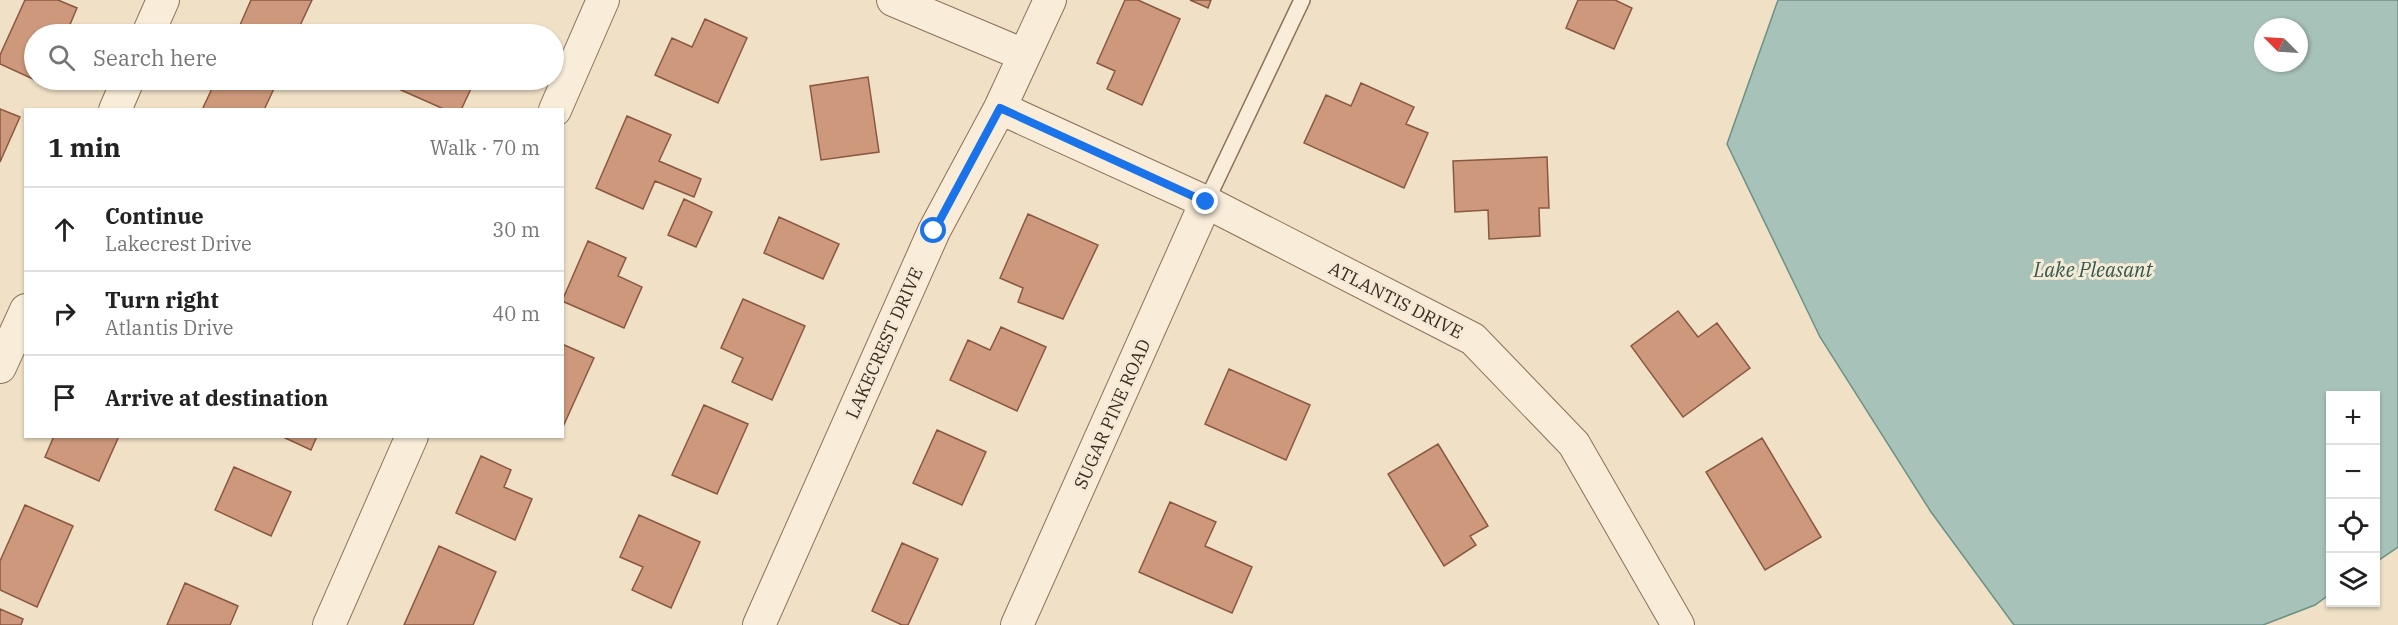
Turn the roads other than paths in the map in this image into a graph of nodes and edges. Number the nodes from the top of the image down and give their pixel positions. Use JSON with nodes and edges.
{"nodes":[{"id":1,"x":163,"y":0,"type":"edge"},
{"id":2,"x":603,"y":0,"type":"edge"},
{"id":3,"x":893,"y":0,"type":"edge"},
{"id":4,"x":1050,"y":0,"type":"edge"},
{"id":5,"x":1302,"y":0,"type":"edge"},
{"id":6,"x":152,"y":24,"type":"edge"},
{"id":7,"x":1024,"y":55,"type":"junction"},
{"id":8,"x":564,"y":89,"type":"edge"},
{"id":9,"x":124,"y":90,"type":"edge"},
{"id":10,"x":564,"y":90,"type":"edge"},
{"id":11,"x":116,"y":108,"type":"edge"},
{"id":12,"x":556,"y":108,"type":"edge"},
{"id":13,"x":1000,"y":108,"type":"junction"},
{"id":14,"x":1206,"y":202,"type":"junction"},
{"id":15,"x":24,"y":314,"type":"edge"},
{"id":16,"x":0,"y":367,"type":"edge"},
{"id":17,"x":411,"y":438,"type":"edge"},
{"id":18,"x":329,"y":625,"type":"edge"},
{"id":19,"x":759,"y":625,"type":"edge"},
{"id":20,"x":1017,"y":625,"type":"edge"},
{"id":21,"x":1678,"y":625,"type":"edge"}],
"edges":[{"from":1,"to":6,"type":"street"},
{"from":2,"to":8,"type":"street"},
{"from":3,"to":7,"type":"street"},
{"from":4,"to":7,"type":"street","name":"LAKECREST DRIVE"},
{"from":5,"to":14,"type":"lane"},
{"from":7,"to":13,"type":"street","name":"LAKECREST DRIVE"},
{"from":9,"to":11,"type":"street"},
{"from":10,"to":12,"type":"street"},
{"from":13,"to":14,"type":"street","name":"ATLANTIS DRIVE"},
{"from":13,"to":19,"type":"street","name":"LAKECREST DRIVE"},
{"from":14,"to":20,"type":"street","name":"SUGAR PINE ROAD"},
{"from":14,"to":21,"type":"street","name":"ATLANTIS DRIVE"},
{"from":15,"to":16,"type":"street"},
{"from":17,"to":18,"type":"street"}]}
